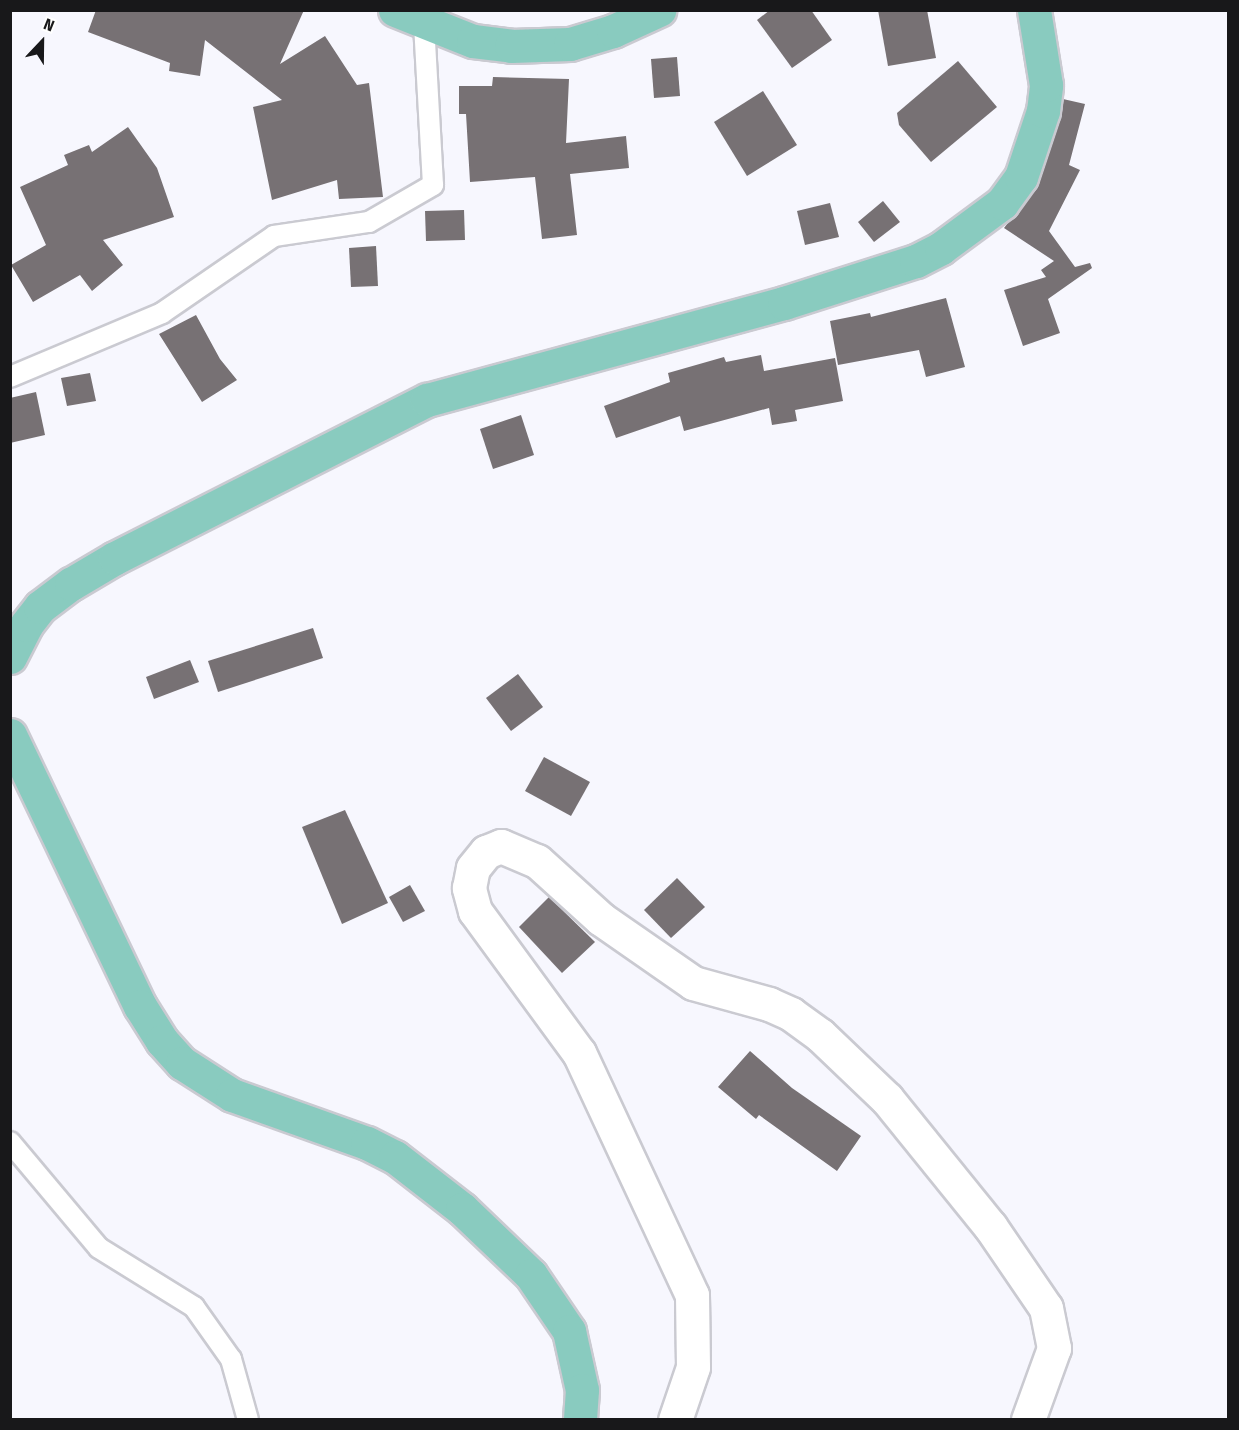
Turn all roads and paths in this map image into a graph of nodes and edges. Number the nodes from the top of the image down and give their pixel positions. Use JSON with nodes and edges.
{"nodes":[{"id":1,"x":659,"y":10,"type":"edge"},
{"id":2,"x":1034,"y":10,"type":"edge"},
{"id":3,"x":410,"y":17,"type":"edge"},
{"id":4,"x":10,"y":377,"type":"edge"},
{"id":5,"x":10,"y":657,"type":"edge"},
{"id":6,"x":10,"y":735,"type":"edge"},
{"id":7,"x":10,"y":1142,"type":"edge"},
{"id":8,"x":248,"y":1419,"type":"edge"},
{"id":9,"x":580,"y":1419,"type":"edge"},
{"id":10,"x":675,"y":1419,"type":"edge"},
{"id":11,"x":1028,"y":1419,"type":"edge"}],
"edges":[{"from":1,"to":3,"type":"main road"},
{"from":2,"to":5,"type":"main road"},
{"from":3,"to":4,"type":"lane"},
{"from":6,"to":9,"type":"main road"},
{"from":7,"to":8,"type":"lane"},
{"from":10,"to":11,"type":"street"}]}
